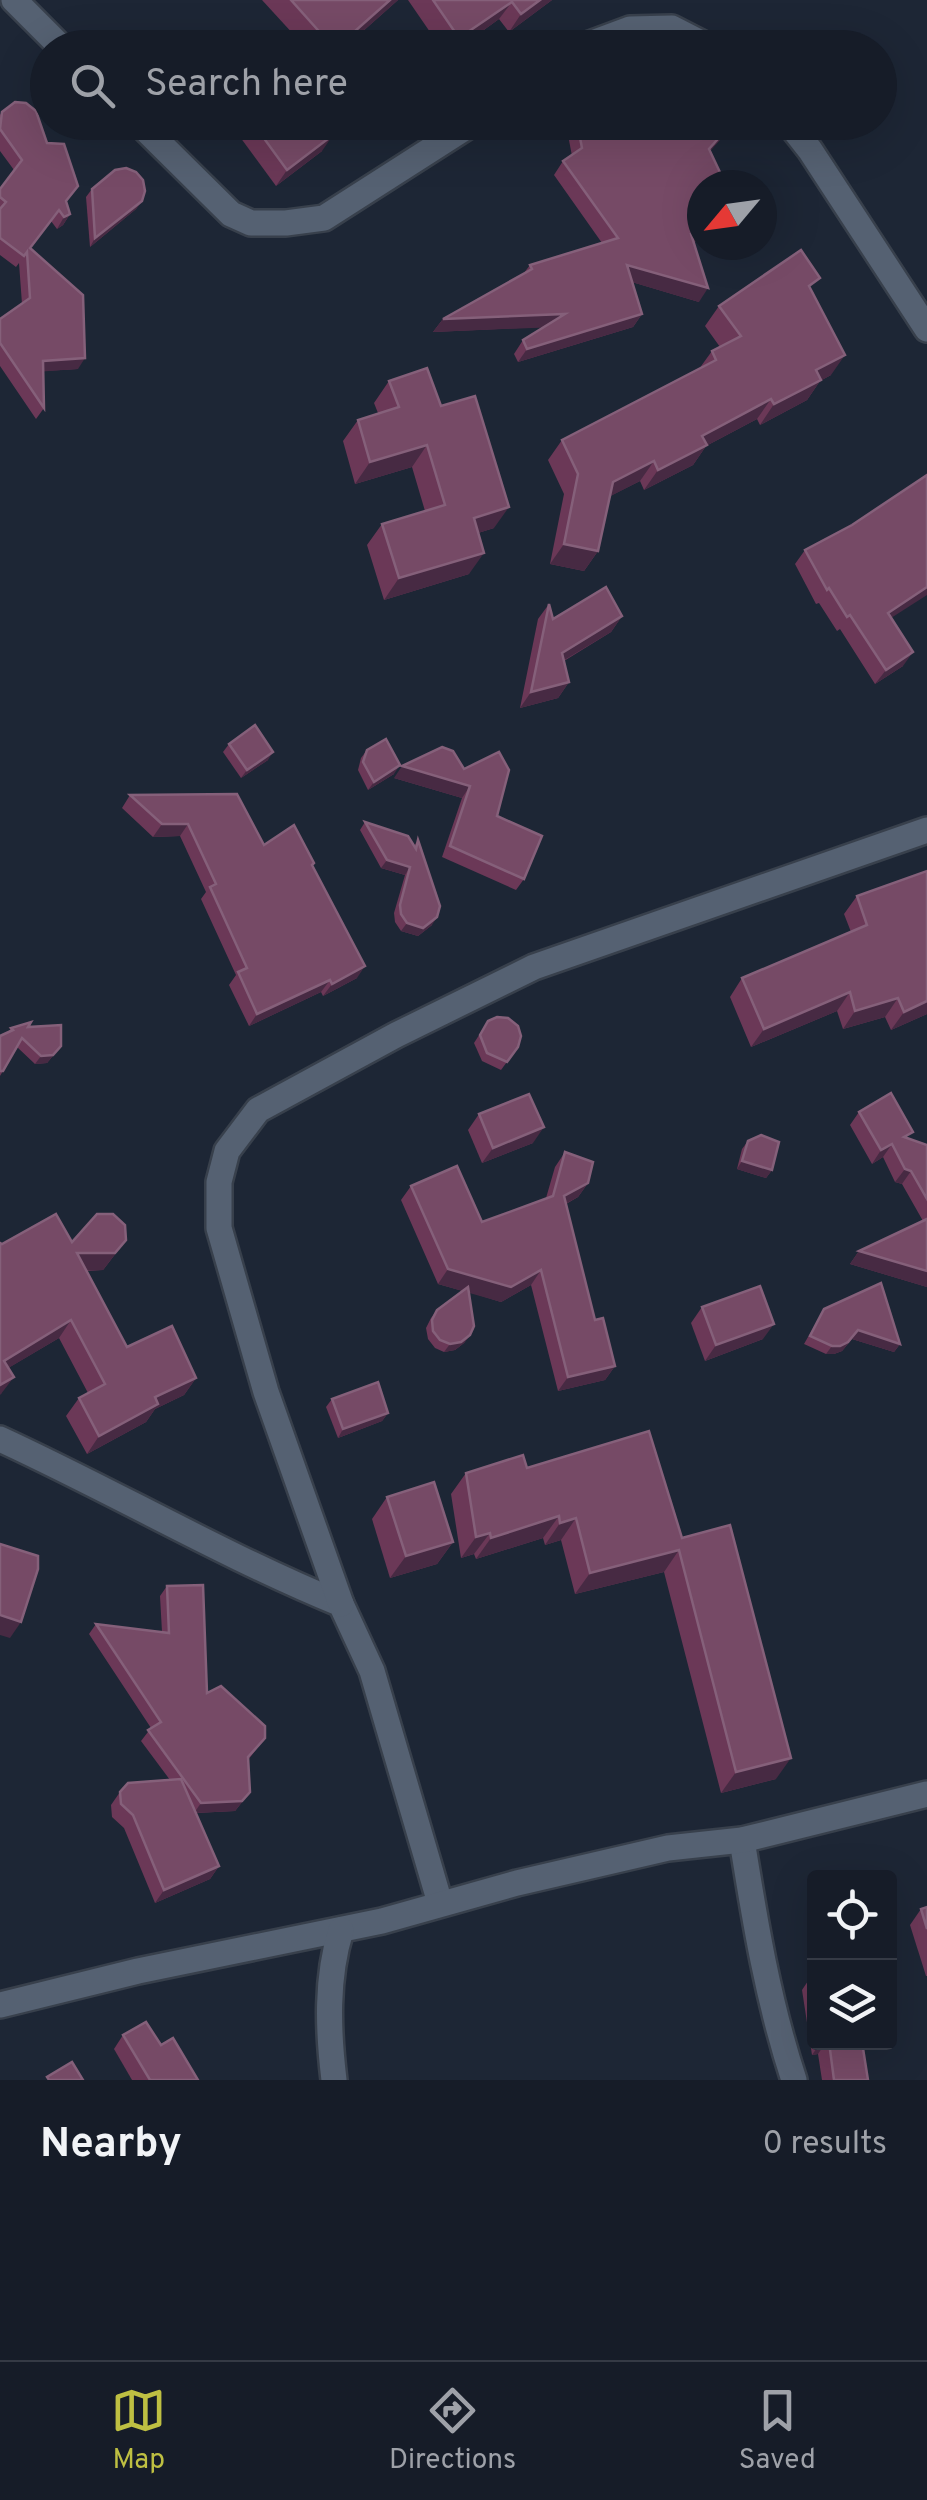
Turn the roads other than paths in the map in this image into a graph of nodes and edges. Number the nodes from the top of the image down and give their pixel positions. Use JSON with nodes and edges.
{"nodes":[{"id":1,"x":14,"y":0,"type":"edge"},
{"id":2,"x":44,"y":30,"type":"edge"},
{"id":3,"x":630,"y":30,"type":"edge"},
{"id":4,"x":676,"y":30,"type":"edge"},
{"id":5,"x":156,"y":140,"type":"edge"},
{"id":6,"x":446,"y":140,"type":"edge"},
{"id":7,"x":802,"y":140,"type":"edge"},
{"id":8,"x":927,"y":329,"type":"edge"},
{"id":9,"x":927,"y":830,"type":"edge"},
{"id":10,"x":0,"y":1439,"type":"edge"},
{"id":11,"x":341,"y":1604,"type":"junction"},
{"id":12,"x":927,"y":1794,"type":"edge"},
{"id":13,"x":742,"y":1840,"type":"junction"},
{"id":14,"x":440,"y":1903,"type":"junction"},
{"id":15,"x":341,"y":1930,"type":"junction"},
{"id":16,"x":0,"y":2005,"type":"edge"},
{"id":17,"x":334,"y":2080,"type":"edge"},
{"id":18,"x":794,"y":2080,"type":"edge"}],
"edges":[{"from":1,"to":2,"type":"street"},
{"from":3,"to":4,"type":"street"},
{"from":5,"to":6,"type":"street"},
{"from":7,"to":8,"type":"street"},
{"from":9,"to":11,"type":"street"},
{"from":10,"to":11,"type":"street"},
{"from":11,"to":14,"type":"street"},
{"from":12,"to":13,"type":"street"},
{"from":13,"to":14,"type":"street"},
{"from":13,"to":18,"type":"street"},
{"from":14,"to":15,"type":"street"},
{"from":15,"to":16,"type":"street"},
{"from":15,"to":17,"type":"street"}]}
